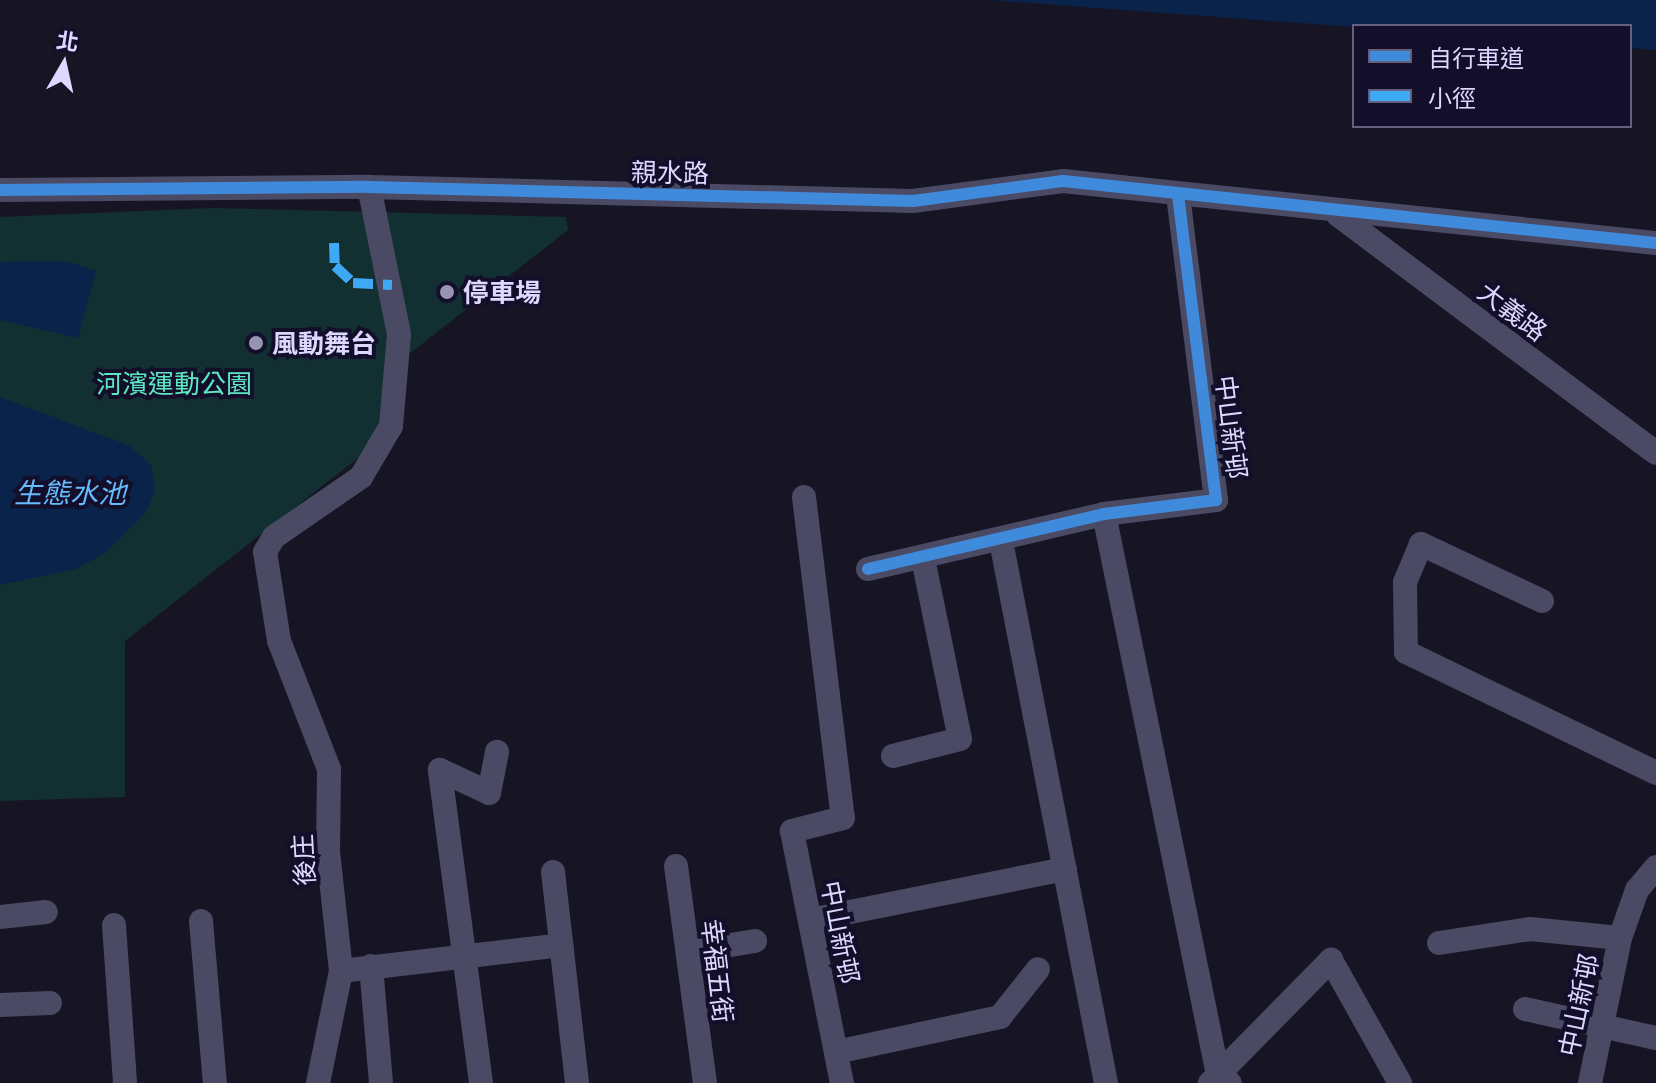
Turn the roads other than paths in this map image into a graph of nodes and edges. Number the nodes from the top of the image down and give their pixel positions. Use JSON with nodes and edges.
{"nodes":[{"id":1,"x":369,"y":187,"type":"junction"},
{"id":2,"x":0,"y":190,"type":"edge"},
{"id":3,"x":1178,"y":196,"type":"junction"},
{"id":4,"x":1336,"y":213,"type":"junction"},
{"id":5,"x":1656,"y":243,"type":"edge"},
{"id":6,"x":1656,"y":453,"type":"edge"},
{"id":7,"x":804,"y":497,"type":"dead end"},
{"id":8,"x":1104,"y":514,"type":"junction"},
{"id":9,"x":1001,"y":541,"type":"junction"},
{"id":10,"x":923,"y":558,"type":"junction"},
{"id":11,"x":868,"y":569,"type":"dead end"},
{"id":12,"x":1542,"y":601,"type":"dead end"},
{"id":13,"x":497,"y":752,"type":"dead end"},
{"id":14,"x":893,"y":756,"type":"dead end"},
{"id":15,"x":1656,"y":773,"type":"edge"},
{"id":16,"x":676,"y":866,"type":"dead end"},
{"id":17,"x":1656,"y":867,"type":"edge"},
{"id":18,"x":1065,"y":869,"type":"junction"},
{"id":19,"x":553,"y":872,"type":"dead end"},
{"id":20,"x":46,"y":912,"type":"dead end"},
{"id":21,"x":0,"y":917,"type":"edge"},
{"id":22,"x":810,"y":920,"type":"junction"},
{"id":23,"x":201,"y":921,"type":"dead end"},
{"id":24,"x":114,"y":925,"type":"dead end"},
{"id":25,"x":1620,"y":938,"type":"junction"},
{"id":26,"x":755,"y":941,"type":"dead end"},
{"id":27,"x":1439,"y":943,"type":"dead end"},
{"id":28,"x":561,"y":945,"type":"junction"},
{"id":29,"x":688,"y":952,"type":"junction"},
{"id":30,"x":467,"y":953,"type":"junction"},
{"id":31,"x":371,"y":966,"type":"junction"},
{"id":32,"x":1038,"y":969,"type":"dead end"},
{"id":33,"x":341,"y":971,"type":"junction"},
{"id":34,"x":50,"y":1003,"type":"dead end"},
{"id":35,"x":0,"y":1005,"type":"edge"},
{"id":36,"x":1525,"y":1009,"type":"dead end"},
{"id":37,"x":1601,"y":1023,"type":"junction"},
{"id":38,"x":1656,"y":1038,"type":"edge"},
{"id":39,"x":836,"y":1052,"type":"junction"},
{"id":40,"x":1219,"y":1080,"type":"edge"},
{"id":41,"x":125,"y":1083,"type":"edge"},
{"id":42,"x":215,"y":1083,"type":"edge"},
{"id":43,"x":318,"y":1083,"type":"edge"},
{"id":44,"x":381,"y":1083,"type":"edge"},
{"id":45,"x":481,"y":1083,"type":"edge"},
{"id":46,"x":577,"y":1083,"type":"edge"},
{"id":47,"x":705,"y":1083,"type":"edge"},
{"id":48,"x":842,"y":1083,"type":"edge"},
{"id":49,"x":1106,"y":1083,"type":"edge"},
{"id":50,"x":1400,"y":1083,"type":"edge"},
{"id":51,"x":1590,"y":1083,"type":"edge"}],
"edges":[{"from":1,"to":2,"type":"street","name":"親水路"},
{"from":1,"to":3,"type":"street","name":"親水路"},
{"from":1,"to":33,"type":"street","name":"後庄"},
{"from":3,"to":4,"type":"street","name":"親水路"},
{"from":3,"to":8,"type":"street","name":"中山新邨"},
{"from":4,"to":5,"type":"street","name":"親水路"},
{"from":4,"to":6,"type":"street","name":"大義路"},
{"from":7,"to":22,"type":"street","name":"中山新邨"},
{"from":8,"to":9,"type":"street","name":"中山新邨"},
{"from":8,"to":40,"type":"street"},
{"from":9,"to":10,"type":"street","name":"中山新邨"},
{"from":9,"to":18,"type":"street"},
{"from":10,"to":11,"type":"street","name":"中山新邨"},
{"from":10,"to":14,"type":"street"},
{"from":12,"to":15,"type":"street"},
{"from":13,"to":30,"type":"street"},
{"from":16,"to":29,"type":"street","name":"幸福五街"},
{"from":17,"to":25,"type":"street","name":"中山新邨"},
{"from":18,"to":22,"type":"street"},
{"from":18,"to":49,"type":"street"},
{"from":19,"to":28,"type":"street"},
{"from":20,"to":21,"type":"street"},
{"from":22,"to":39,"type":"street","name":"中山新邨"},
{"from":23,"to":42,"type":"street"},
{"from":24,"to":41,"type":"street"},
{"from":25,"to":27,"type":"street","name":"中山新邨"},
{"from":25,"to":37,"type":"street","name":"中山新邨"},
{"from":26,"to":29,"type":"street"},
{"from":28,"to":30,"type":"street"},
{"from":28,"to":46,"type":"street"},
{"from":29,"to":47,"type":"street","name":"幸福五街"},
{"from":30,"to":31,"type":"street"},
{"from":30,"to":45,"type":"street"},
{"from":31,"to":33,"type":"street"},
{"from":31,"to":44,"type":"street"},
{"from":32,"to":39,"type":"street"},
{"from":33,"to":43,"type":"street","name":"後庄"},
{"from":34,"to":35,"type":"street"},
{"from":36,"to":37,"type":"street"},
{"from":37,"to":38,"type":"street"},
{"from":37,"to":51,"type":"street","name":"中山新邨"},
{"from":39,"to":48,"type":"street","name":"中山新邨"},
{"from":40,"to":50,"type":"street"}]}
